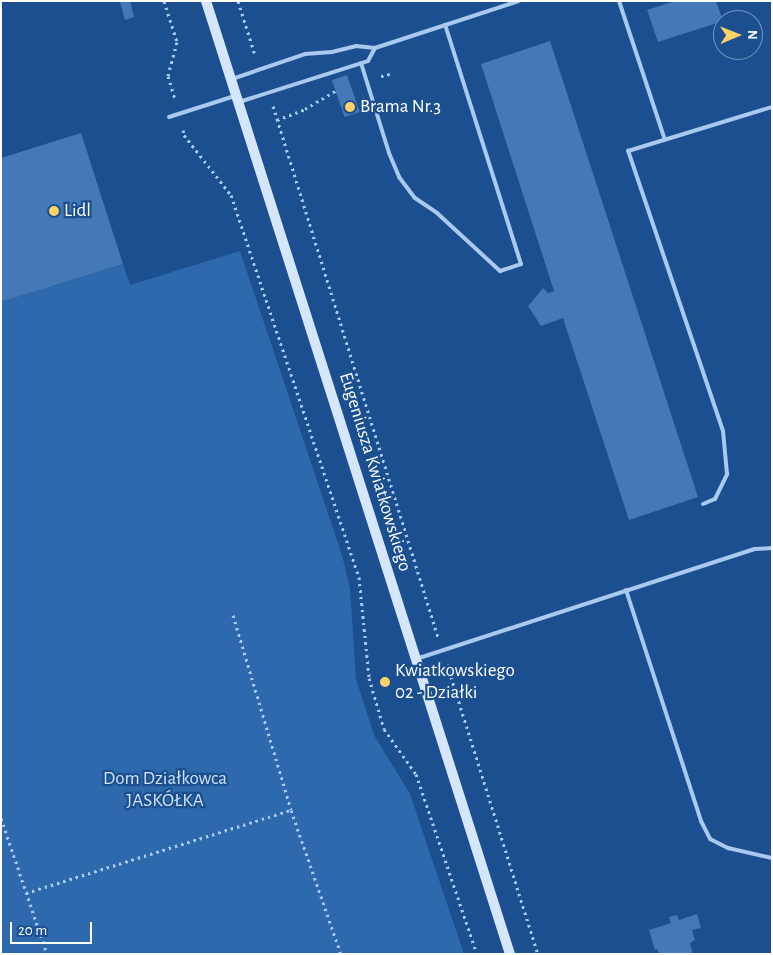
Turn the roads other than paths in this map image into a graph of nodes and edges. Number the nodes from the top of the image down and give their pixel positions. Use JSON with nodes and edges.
{"nodes":[{"id":1,"x":206,"y":1,"type":"edge"},
{"id":2,"x":519,"y":1,"type":"edge"},
{"id":3,"x":619,"y":1,"type":"edge"},
{"id":4,"x":445,"y":25,"type":"junction"},
{"id":5,"x":375,"y":48,"type":"junction"},
{"id":6,"x":362,"y":63,"type":"junction"},
{"id":7,"x":231,"y":80,"type":"junction"},
{"id":8,"x":238,"y":99,"type":"junction"},
{"id":9,"x":772,"y":107,"type":"edge"},
{"id":10,"x":169,"y":117,"type":"dead end"},
{"id":11,"x":665,"y":140,"type":"junction"},
{"id":12,"x":703,"y":504,"type":"dead end"},
{"id":13,"x":772,"y":548,"type":"edge"},
{"id":14,"x":626,"y":590,"type":"junction"},
{"id":15,"x":416,"y":659,"type":"junction"},
{"id":16,"x":772,"y":858,"type":"edge"},
{"id":17,"x":510,"y":954,"type":"edge"}],
"edges":[{"from":1,"to":7,"type":"main road","name":"Eugeniusza Kwiatkowskiego"},
{"from":2,"to":4,"type":"lane"},
{"from":3,"to":11,"type":"lane"},
{"from":4,"to":5,"type":"lane"},
{"from":4,"to":6,"type":"lane"},
{"from":5,"to":6,"type":"lane"},
{"from":5,"to":7,"type":"lane"},
{"from":6,"to":8,"type":"lane"},
{"from":7,"to":8,"type":"main road","name":"Eugeniusza Kwiatkowskiego"},
{"from":8,"to":10,"type":"lane"},
{"from":8,"to":15,"type":"main road","name":"Eugeniusza Kwiatkowskiego"},
{"from":9,"to":11,"type":"lane"},
{"from":11,"to":12,"type":"lane"},
{"from":13,"to":14,"type":"lane"},
{"from":14,"to":15,"type":"lane"},
{"from":14,"to":16,"type":"lane"},
{"from":15,"to":17,"type":"main road","name":"Eugeniusza Kwiatkowskiego"}]}
